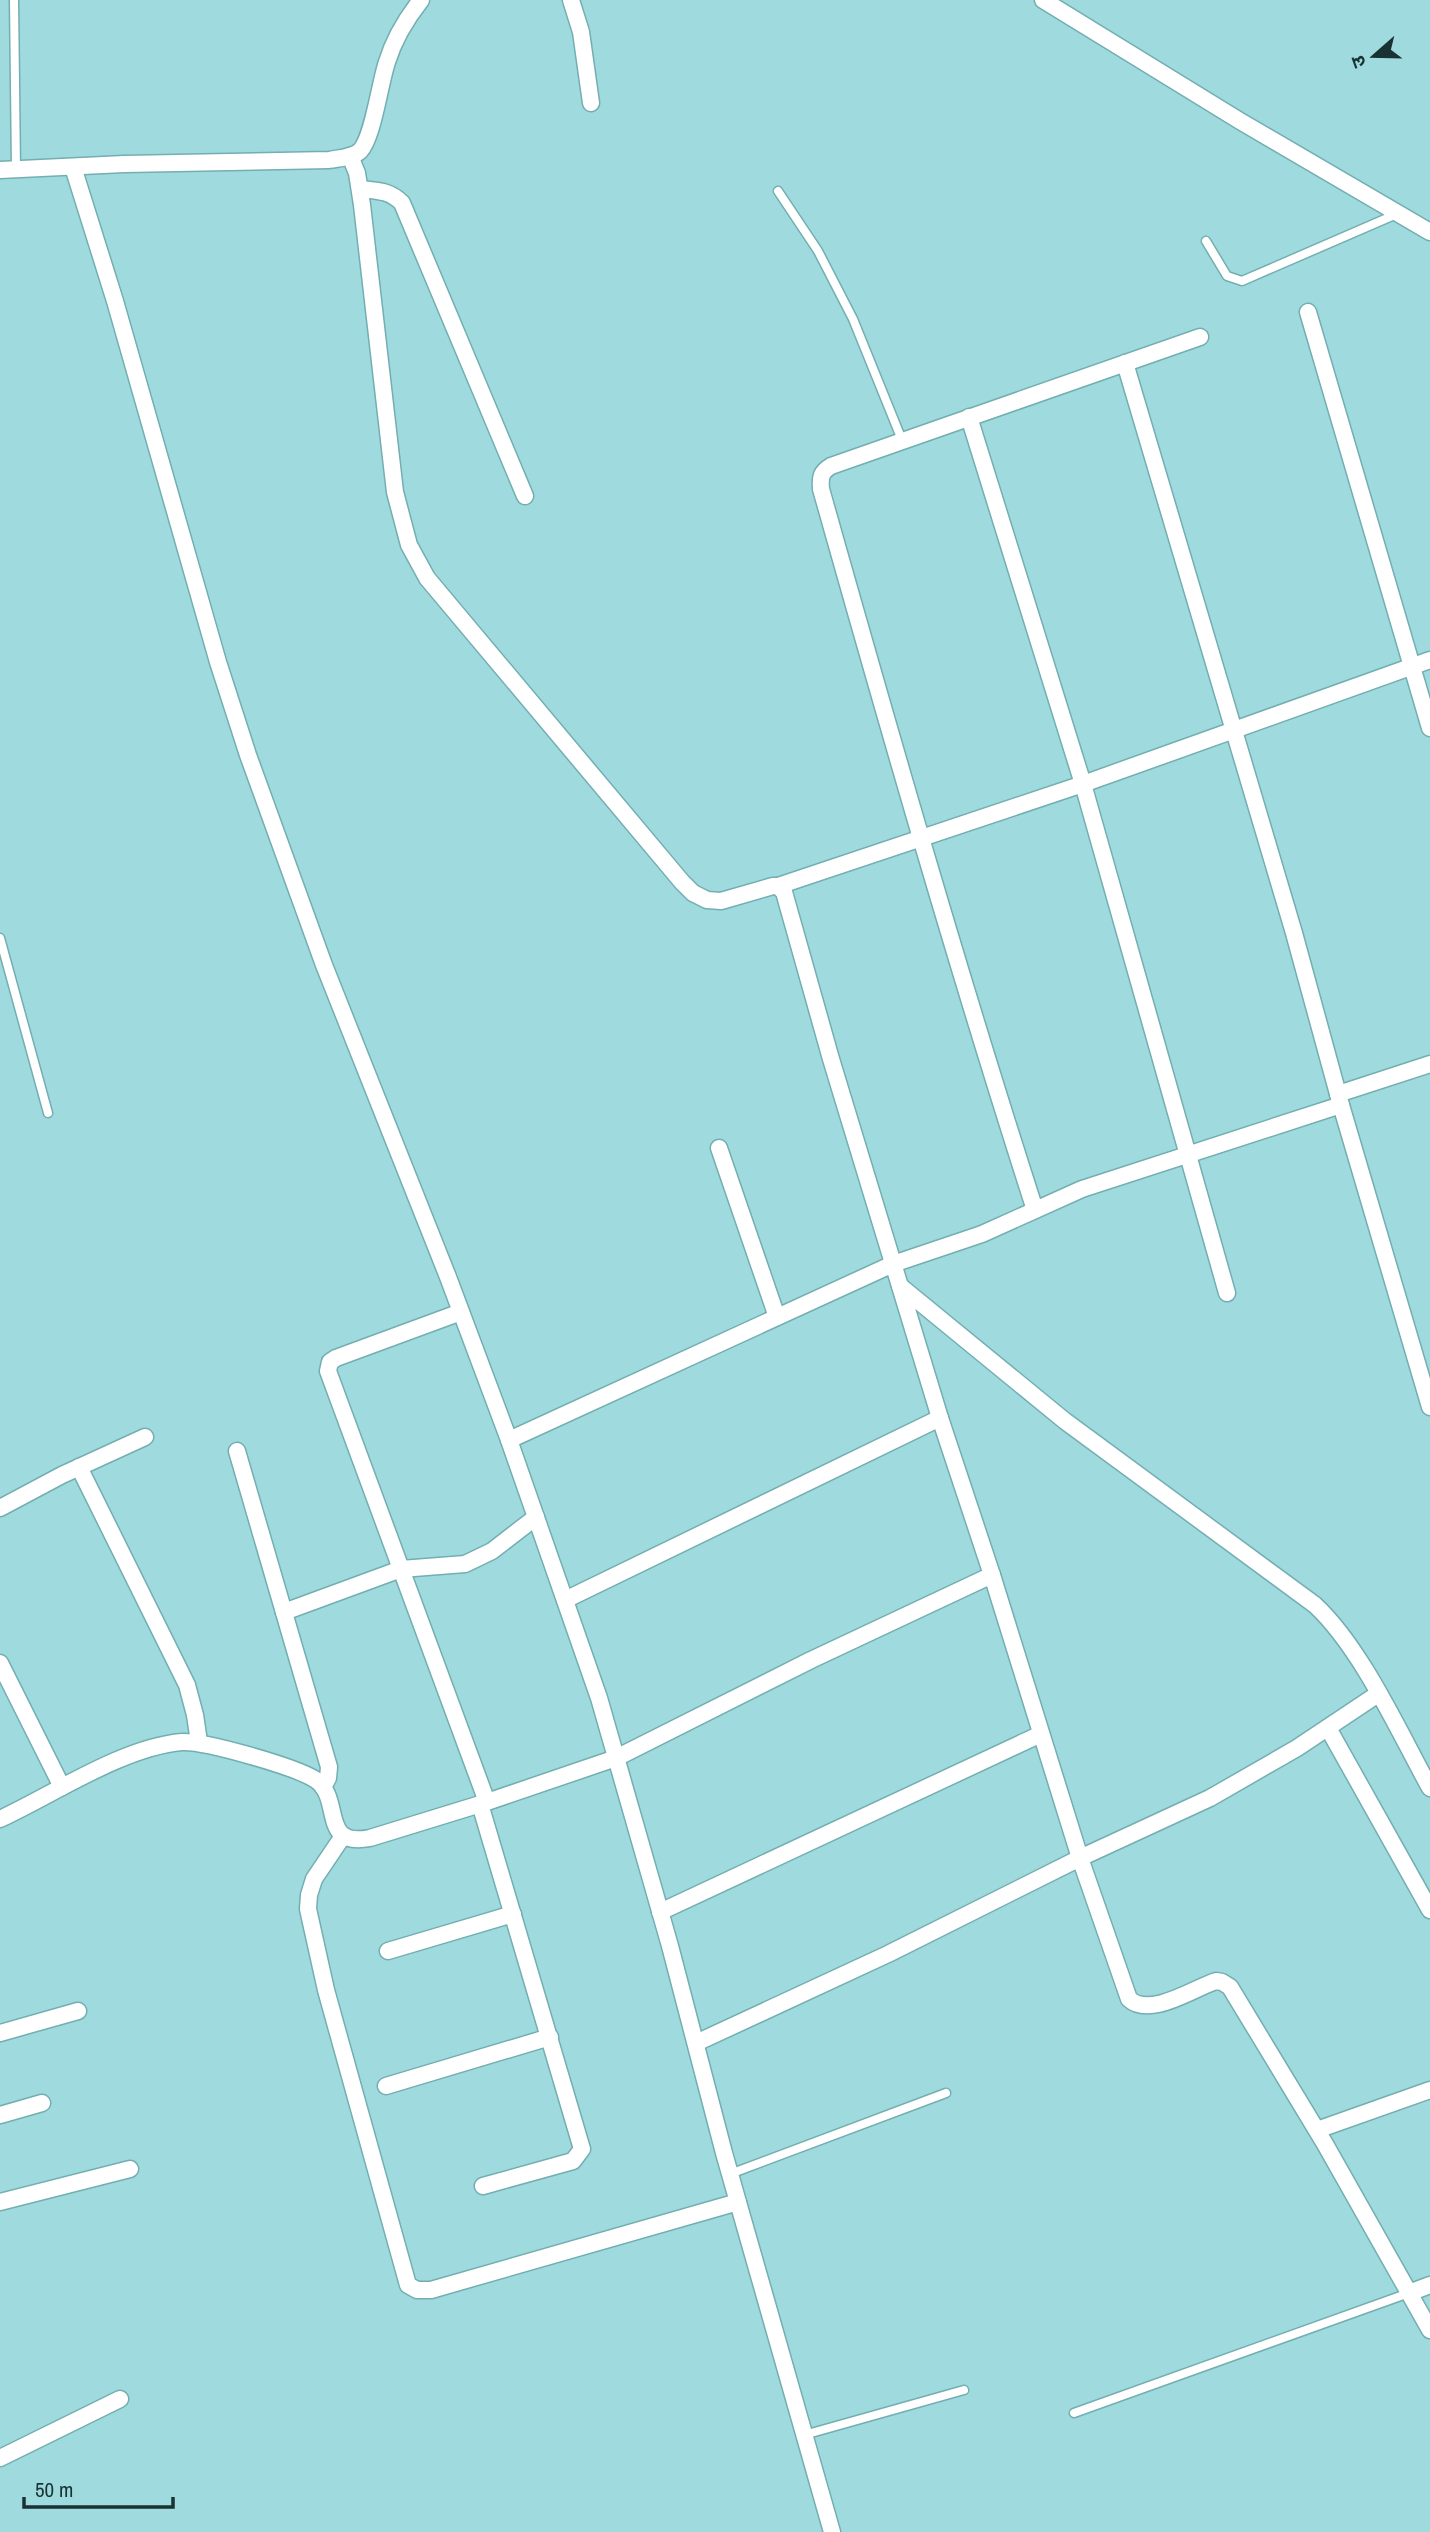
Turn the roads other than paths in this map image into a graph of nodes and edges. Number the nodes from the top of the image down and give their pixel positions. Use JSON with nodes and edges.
{"nodes":[{"id":1,"x":15,"y":0,"type":"edge"},
{"id":2,"x":421,"y":0,"type":"edge"},
{"id":3,"x":571,"y":0,"type":"edge"},
{"id":4,"x":1043,"y":0,"type":"edge"},
{"id":5,"x":591,"y":103,"type":"dead end"},
{"id":6,"x":350,"y":156,"type":"junction"},
{"id":7,"x":73,"y":167,"type":"junction"},
{"id":8,"x":6,"y":170,"type":"edge"},
{"id":9,"x":360,"y":190,"type":"junction"},
{"id":10,"x":778,"y":191,"type":"dead end"},
{"id":11,"x":1399,"y":213,"type":"junction"},
{"id":12,"x":1430,"y":232,"type":"edge"},
{"id":13,"x":1206,"y":241,"type":"dead end"},
{"id":14,"x":1308,"y":312,"type":"dead end"},
{"id":15,"x":1200,"y":337,"type":"dead end"},
{"id":16,"x":1125,"y":363,"type":"junction"},
{"id":17,"x":969,"y":417,"type":"junction"},
{"id":18,"x":902,"y":440,"type":"junction"},
{"id":19,"x":525,"y":496,"type":"dead end"},
{"id":20,"x":1430,"y":660,"type":"edge"},
{"id":21,"x":1411,"y":666,"type":"junction"},
{"id":22,"x":1430,"y":728,"type":"edge"},
{"id":23,"x":1234,"y":731,"type":"junction"},
{"id":24,"x":1083,"y":784,"type":"junction"},
{"id":25,"x":920,"y":837,"type":"junction"},
{"id":26,"x":778,"y":886,"type":"junction"},
{"id":27,"x":0,"y":938,"type":"edge"},
{"id":28,"x":1430,"y":1064,"type":"edge"},
{"id":29,"x":1340,"y":1100,"type":"junction"},
{"id":30,"x":48,"y":1113,"type":"dead end"},
{"id":31,"x":719,"y":1148,"type":"dead end"},
{"id":32,"x":1189,"y":1155,"type":"junction"},
{"id":33,"x":1035,"y":1210,"type":"junction"},
{"id":34,"x":893,"y":1264,"type":"junction"},
{"id":35,"x":900,"y":1286,"type":"junction"},
{"id":36,"x":1227,"y":1293,"type":"dead end"},
{"id":37,"x":461,"y":1312,"type":"junction"},
{"id":38,"x":776,"y":1317,"type":"junction"},
{"id":39,"x":1430,"y":1407,"type":"edge"},
{"id":40,"x":940,"y":1418,"type":"junction"},
{"id":41,"x":145,"y":1437,"type":"dead end"},
{"id":42,"x":509,"y":1440,"type":"junction"},
{"id":43,"x":237,"y":1451,"type":"dead end"},
{"id":44,"x":79,"y":1467,"type":"junction"},
{"id":45,"x":0,"y":1508,"type":"edge"},
{"id":46,"x":536,"y":1517,"type":"junction"},
{"id":47,"x":401,"y":1569,"type":"junction"},
{"id":48,"x":992,"y":1575,"type":"junction"},
{"id":49,"x":565,"y":1600,"type":"junction"},
{"id":50,"x":290,"y":1610,"type":"junction"},
{"id":51,"x":0,"y":1663,"type":"edge"},
{"id":52,"x":1378,"y":1694,"type":"junction"},
{"id":53,"x":1328,"y":1728,"type":"junction"},
{"id":54,"x":1041,"y":1734,"type":"junction"},
{"id":55,"x":200,"y":1742,"type":"junction"},
{"id":56,"x":616,"y":1758,"type":"junction"},
{"id":57,"x":62,"y":1787,"type":"junction"},
{"id":58,"x":323,"y":1787,"type":"junction"},
{"id":59,"x":1430,"y":1788,"type":"edge"},
{"id":60,"x":483,"y":1803,"type":"junction"},
{"id":61,"x":0,"y":1819,"type":"edge"},
{"id":62,"x":343,"y":1836,"type":"junction"},
{"id":63,"x":1080,"y":1858,"type":"junction"},
{"id":64,"x":1430,"y":1910,"type":"edge"},
{"id":65,"x":660,"y":1912,"type":"junction"},
{"id":66,"x":513,"y":1914,"type":"junction"},
{"id":67,"x":388,"y":1951,"type":"dead end"},
{"id":68,"x":78,"y":2011,"type":"dead end"},
{"id":69,"x":0,"y":2033,"type":"edge"},
{"id":70,"x":550,"y":2037,"type":"junction"},
{"id":71,"x":696,"y":2043,"type":"junction"},
{"id":72,"x":386,"y":2086,"type":"dead end"},
{"id":73,"x":1430,"y":2090,"type":"edge"},
{"id":74,"x":946,"y":2093,"type":"dead end"},
{"id":75,"x":42,"y":2103,"type":"dead end"},
{"id":76,"x":0,"y":2115,"type":"edge"},
{"id":77,"x":1317,"y":2130,"type":"junction"},
{"id":78,"x":130,"y":2169,"type":"dead end"},
{"id":79,"x":730,"y":2174,"type":"junction"},
{"id":80,"x":482,"y":2186,"type":"dead end"},
{"id":81,"x":0,"y":2202,"type":"edge"},
{"id":82,"x":738,"y":2202,"type":"junction"},
{"id":83,"x":1430,"y":2284,"type":"edge"},
{"id":84,"x":1409,"y":2293,"type":"junction"},
{"id":85,"x":1430,"y":2330,"type":"edge"},
{"id":86,"x":964,"y":2390,"type":"dead end"},
{"id":87,"x":120,"y":2399,"type":"dead end"},
{"id":88,"x":1074,"y":2413,"type":"dead end"},
{"id":89,"x":804,"y":2435,"type":"junction"},
{"id":90,"x":0,"y":2458,"type":"edge"},
{"id":91,"x":832,"y":2532,"type":"edge"}],
"edges":[{"from":1,"to":8,"type":"lane"},
{"from":2,"to":6,"type":"street"},
{"from":3,"to":5,"type":"street"},
{"from":4,"to":11,"type":"street"},
{"from":6,"to":7,"type":"street"},
{"from":6,"to":9,"type":"street"},
{"from":7,"to":8,"type":"street"},
{"from":7,"to":37,"type":"street"},
{"from":9,"to":19,"type":"street"},
{"from":9,"to":26,"type":"street"},
{"from":10,"to":18,"type":"lane"},
{"from":11,"to":12,"type":"street"},
{"from":11,"to":13,"type":"lane"},
{"from":14,"to":21,"type":"street"},
{"from":15,"to":16,"type":"street"},
{"from":16,"to":17,"type":"street"},
{"from":16,"to":23,"type":"street"},
{"from":17,"to":18,"type":"street"},
{"from":17,"to":24,"type":"street"},
{"from":18,"to":25,"type":"street"},
{"from":20,"to":21,"type":"street"},
{"from":21,"to":22,"type":"street"},
{"from":21,"to":23,"type":"street"},
{"from":23,"to":24,"type":"street"},
{"from":23,"to":29,"type":"street"},
{"from":24,"to":25,"type":"street"},
{"from":24,"to":32,"type":"street"},
{"from":25,"to":26,"type":"street"},
{"from":25,"to":33,"type":"street"},
{"from":26,"to":34,"type":"street"},
{"from":27,"to":30,"type":"lane"},
{"from":28,"to":29,"type":"street"},
{"from":29,"to":32,"type":"street"},
{"from":29,"to":39,"type":"street"},
{"from":31,"to":38,"type":"street"},
{"from":32,"to":33,"type":"street"},
{"from":32,"to":36,"type":"street"},
{"from":33,"to":34,"type":"street"},
{"from":34,"to":35,"type":"street"},
{"from":34,"to":38,"type":"street"},
{"from":35,"to":40,"type":"street"},
{"from":35,"to":52,"type":"street"},
{"from":37,"to":42,"type":"street"},
{"from":37,"to":47,"type":"street"},
{"from":38,"to":42,"type":"street"},
{"from":40,"to":48,"type":"street"},
{"from":40,"to":49,"type":"street"},
{"from":41,"to":44,"type":"street"},
{"from":42,"to":46,"type":"street"},
{"from":43,"to":50,"type":"street"},
{"from":44,"to":45,"type":"street"},
{"from":44,"to":55,"type":"street"},
{"from":46,"to":47,"type":"street"},
{"from":46,"to":49,"type":"street"},
{"from":47,"to":50,"type":"street"},
{"from":47,"to":60,"type":"street"},
{"from":48,"to":54,"type":"street"},
{"from":48,"to":56,"type":"street"},
{"from":49,"to":56,"type":"street"},
{"from":50,"to":58,"type":"street"},
{"from":51,"to":57,"type":"street"},
{"from":52,"to":53,"type":"street"},
{"from":52,"to":59,"type":"street"},
{"from":53,"to":63,"type":"street"},
{"from":53,"to":64,"type":"street"},
{"from":54,"to":63,"type":"street"},
{"from":54,"to":65,"type":"street"},
{"from":55,"to":57,"type":"street"},
{"from":55,"to":58,"type":"street"},
{"from":56,"to":60,"type":"street"},
{"from":56,"to":65,"type":"street"},
{"from":57,"to":61,"type":"street"},
{"from":58,"to":62,"type":"street"},
{"from":60,"to":62,"type":"street"},
{"from":60,"to":66,"type":"street"},
{"from":62,"to":82,"type":"street"},
{"from":63,"to":71,"type":"street"},
{"from":63,"to":77,"type":"street"},
{"from":65,"to":71,"type":"street"},
{"from":66,"to":67,"type":"street"},
{"from":66,"to":70,"type":"street"},
{"from":68,"to":69,"type":"street"},
{"from":70,"to":72,"type":"street"},
{"from":70,"to":80,"type":"street"},
{"from":71,"to":79,"type":"street"},
{"from":73,"to":77,"type":"street"},
{"from":74,"to":79,"type":"lane"},
{"from":75,"to":76,"type":"street"},
{"from":77,"to":84,"type":"street"},
{"from":78,"to":81,"type":"street"},
{"from":79,"to":82,"type":"street"},
{"from":82,"to":89,"type":"street"},
{"from":83,"to":84,"type":"street"},
{"from":84,"to":85,"type":"street"},
{"from":84,"to":88,"type":"lane"},
{"from":86,"to":89,"type":"lane"},
{"from":87,"to":90,"type":"street"},
{"from":89,"to":91,"type":"street"}]}
